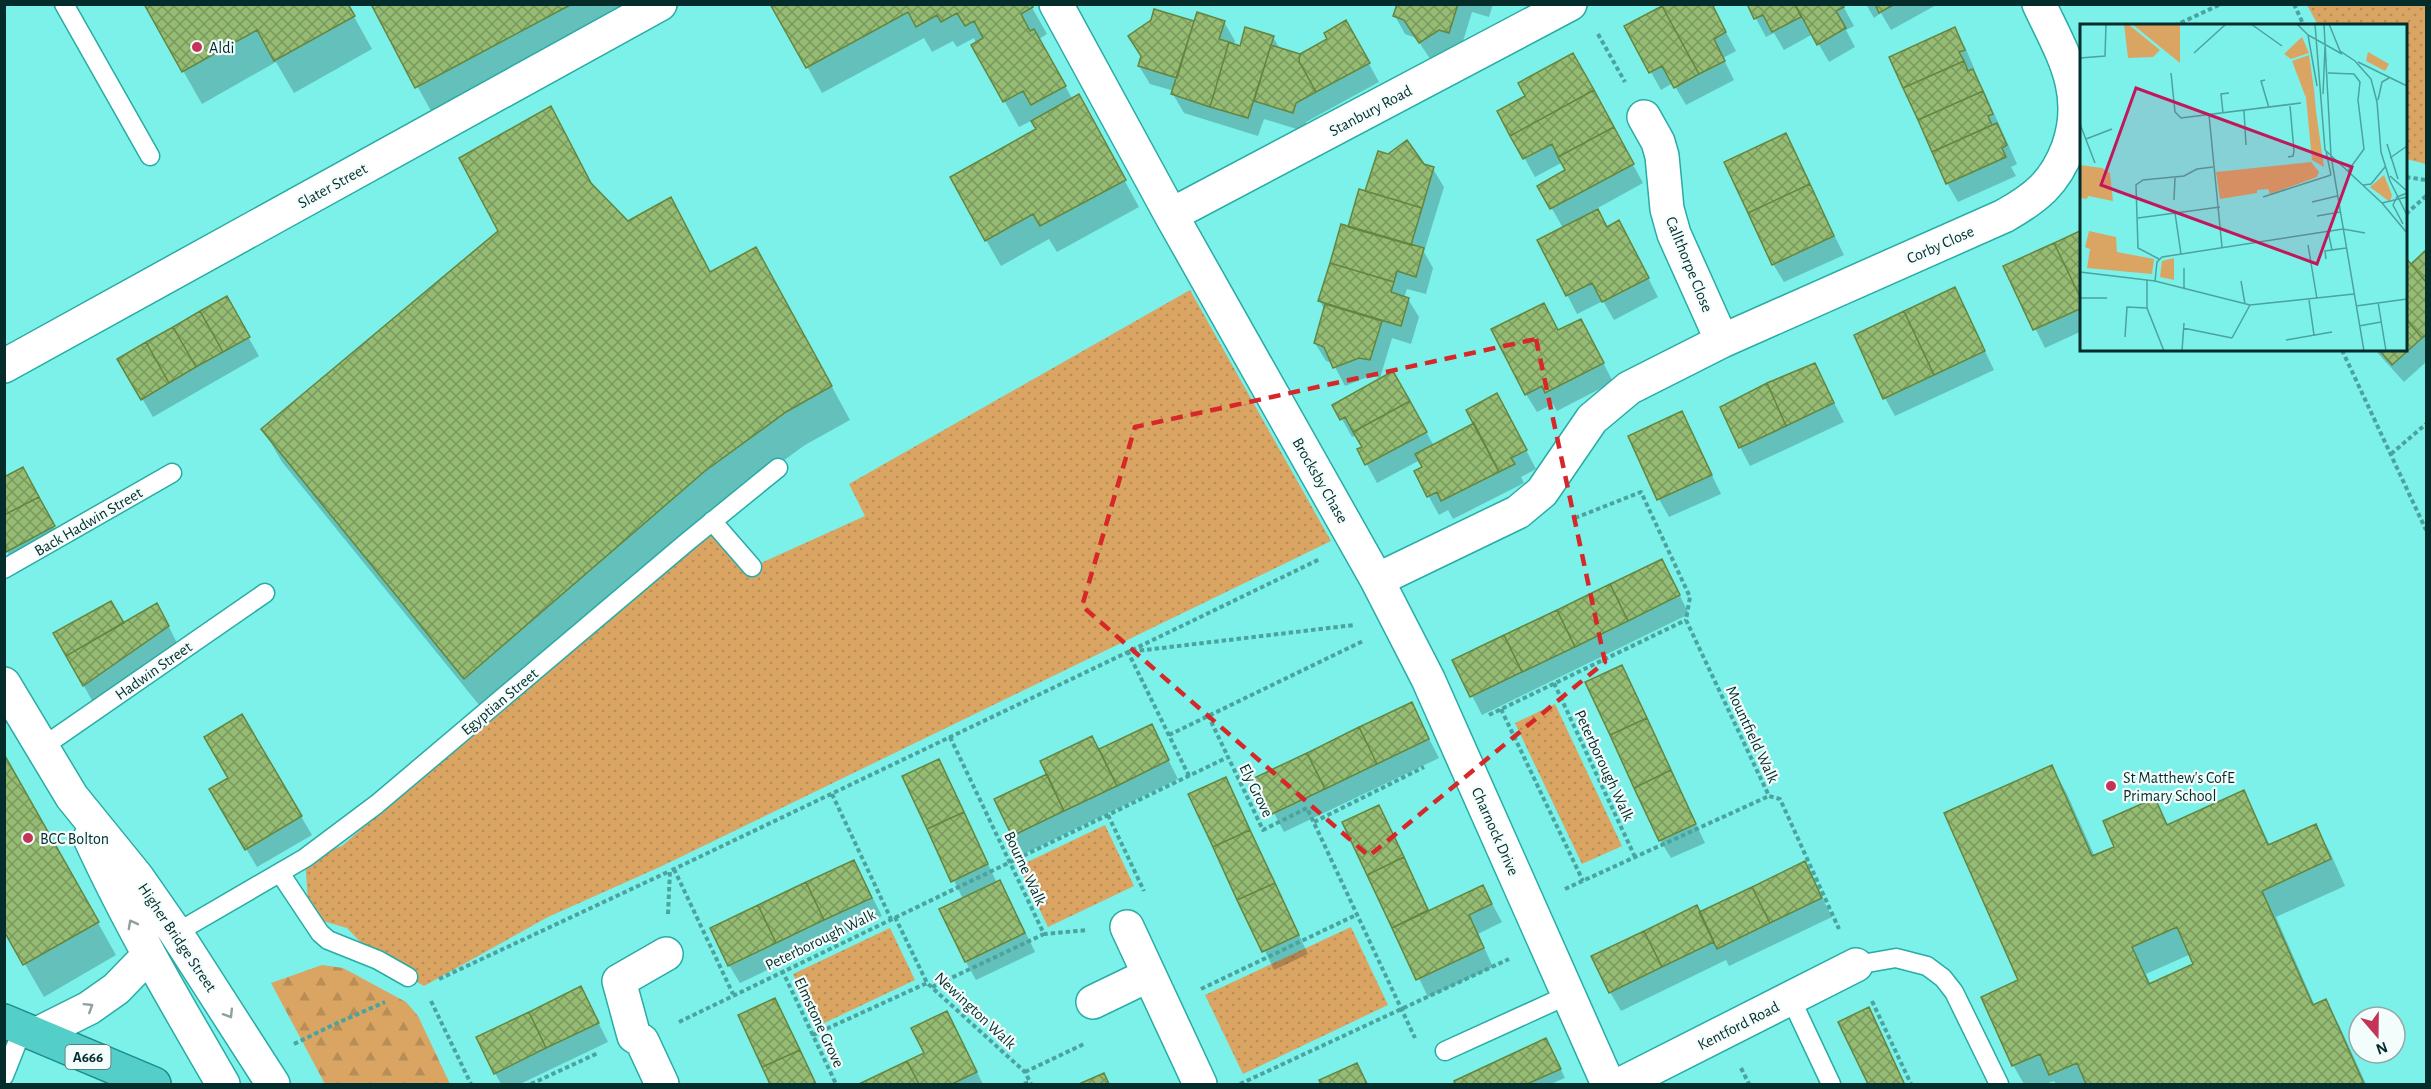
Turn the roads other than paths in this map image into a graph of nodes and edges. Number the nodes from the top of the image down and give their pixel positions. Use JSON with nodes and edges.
{"nodes":[{"id":1,"x":64,"y":4,"type":"edge"},
{"id":2,"x":660,"y":4,"type":"edge"},
{"id":3,"x":1056,"y":4,"type":"edge"},
{"id":4,"x":2039,"y":4,"type":"edge"},
{"id":5,"x":1581,"y":15,"type":"edge"},
{"id":6,"x":2076,"y":75,"type":"edge"},
{"id":7,"x":1644,"y":117,"type":"road end"},
{"id":8,"x":150,"y":156,"type":"dead end"},
{"id":9,"x":1170,"y":215,"type":"junction"},
{"id":10,"x":1722,"y":341,"type":"junction"},
{"id":11,"x":5,"y":366,"type":"edge"},
{"id":12,"x":778,"y":468,"type":"dead end"},
{"id":13,"x":172,"y":473,"type":"dead end"},
{"id":14,"x":712,"y":521,"type":"junction"},
{"id":15,"x":752,"y":567,"type":"dead end"},
{"id":16,"x":4,"y":569,"type":"edge"},
{"id":17,"x":1377,"y":580,"type":"junction"},
{"id":18,"x":265,"y":593,"type":"dead end"},
{"id":19,"x":4,"y":684,"type":"edge"},
{"id":20,"x":41,"y":748,"type":"junction"},
{"id":21,"x":72,"y":797,"type":"junction"},
{"id":22,"x":280,"y":873,"type":"junction"},
{"id":23,"x":1127,"y":927,"type":"road end"},
{"id":24,"x":176,"y":933,"type":"junction"},
{"id":25,"x":666,"y":954,"type":"road end"},
{"id":26,"x":149,"y":955,"type":"junction"},
{"id":27,"x":1856,"y":965,"type":"joint"},
{"id":28,"x":1149,"y":975,"type":"junction"},
{"id":29,"x":416,"y":982,"type":"road end"},
{"id":30,"x":1568,"y":995,"type":"junction"},
{"id":31,"x":1791,"y":999,"type":"junction"},
{"id":32,"x":1093,"y":1002,"type":"dead end"},
{"id":33,"x":21,"y":1028,"type":"edge"},
{"id":34,"x":1445,"y":1051,"type":"dead end"},
{"id":35,"x":266,"y":1073,"type":"edge"},
{"id":36,"x":4,"y":1076,"type":"edge"},
{"id":37,"x":154,"y":1084,"type":"edge"},
{"id":38,"x":223,"y":1084,"type":"edge"},
{"id":39,"x":662,"y":1084,"type":"edge"},
{"id":40,"x":1200,"y":1084,"type":"edge"},
{"id":41,"x":1608,"y":1084,"type":"edge"},
{"id":42,"x":1621,"y":1084,"type":"edge"},
{"id":43,"x":1831,"y":1084,"type":"edge"},
{"id":44,"x":1999,"y":1084,"type":"edge"}],
"edges":[{"from":1,"to":8,"type":"lane"},
{"from":2,"to":11,"type":"street","name":"Slater Street"},
{"from":3,"to":9,"type":"street","name":"Brocksby Chase"},
{"from":4,"to":6,"type":"street","name":"Corby Close"},
{"from":5,"to":9,"type":"street","name":"Stanbury Road"},
{"from":6,"to":10,"type":"street","name":"Corby Close"},
{"from":7,"to":10,"type":"street","name":"Callthorpe Close"},
{"from":9,"to":17,"type":"street","name":"Brocksby Chase"},
{"from":10,"to":17,"type":"street"},
{"from":12,"to":14,"type":"lane","name":"Egyptian Street"},
{"from":13,"to":16,"type":"lane","name":"Back Hadwin Street"},
{"from":14,"to":15,"type":"lane"},
{"from":14,"to":22,"type":"lane","name":"Egyptian Street"},
{"from":17,"to":30,"type":"street","name":"Charnock Drive"},
{"from":18,"to":20,"type":"lane","name":"Hadwin Street"},
{"from":19,"to":20,"type":"street","name":"Higher Bridge Street"},
{"from":20,"to":21,"type":"street","name":"Higher Bridge Street"},
{"from":21,"to":24,"type":"street","name":"Higher Bridge Street"},
{"from":26,"to":21,"type":"street","name":"Higher Bridge Street","one_way":true},
{"from":22,"to":24,"type":"lane","name":"Egyptian Street"},
{"from":22,"to":29,"type":"lane"},
{"from":23,"to":28,"type":"street"},
{"from":24,"to":35,"type":"street","name":"Higher Bridge Street","one_way":true},
{"from":25,"to":39,"type":"street"},
{"from":33,"to":26,"type":"street","one_way":true},
{"from":26,"to":38,"type":"street","name":"Higher Bridge Street"},
{"from":27,"to":31,"type":"street","name":"Kentford Road"},
{"from":27,"to":44,"type":"lane"},
{"from":28,"to":32,"type":"street"},
{"from":28,"to":40,"type":"street"},
{"from":30,"to":34,"type":"lane"},
{"from":30,"to":41,"type":"street","name":"Charnock Drive"},
{"from":31,"to":42,"type":"street","name":"Kentford Road"},
{"from":31,"to":43,"type":"lane"},
{"from":33,"to":36,"type":"lane"},
{"from":33,"to":37,"type":"highway","number":"A666"}]}
